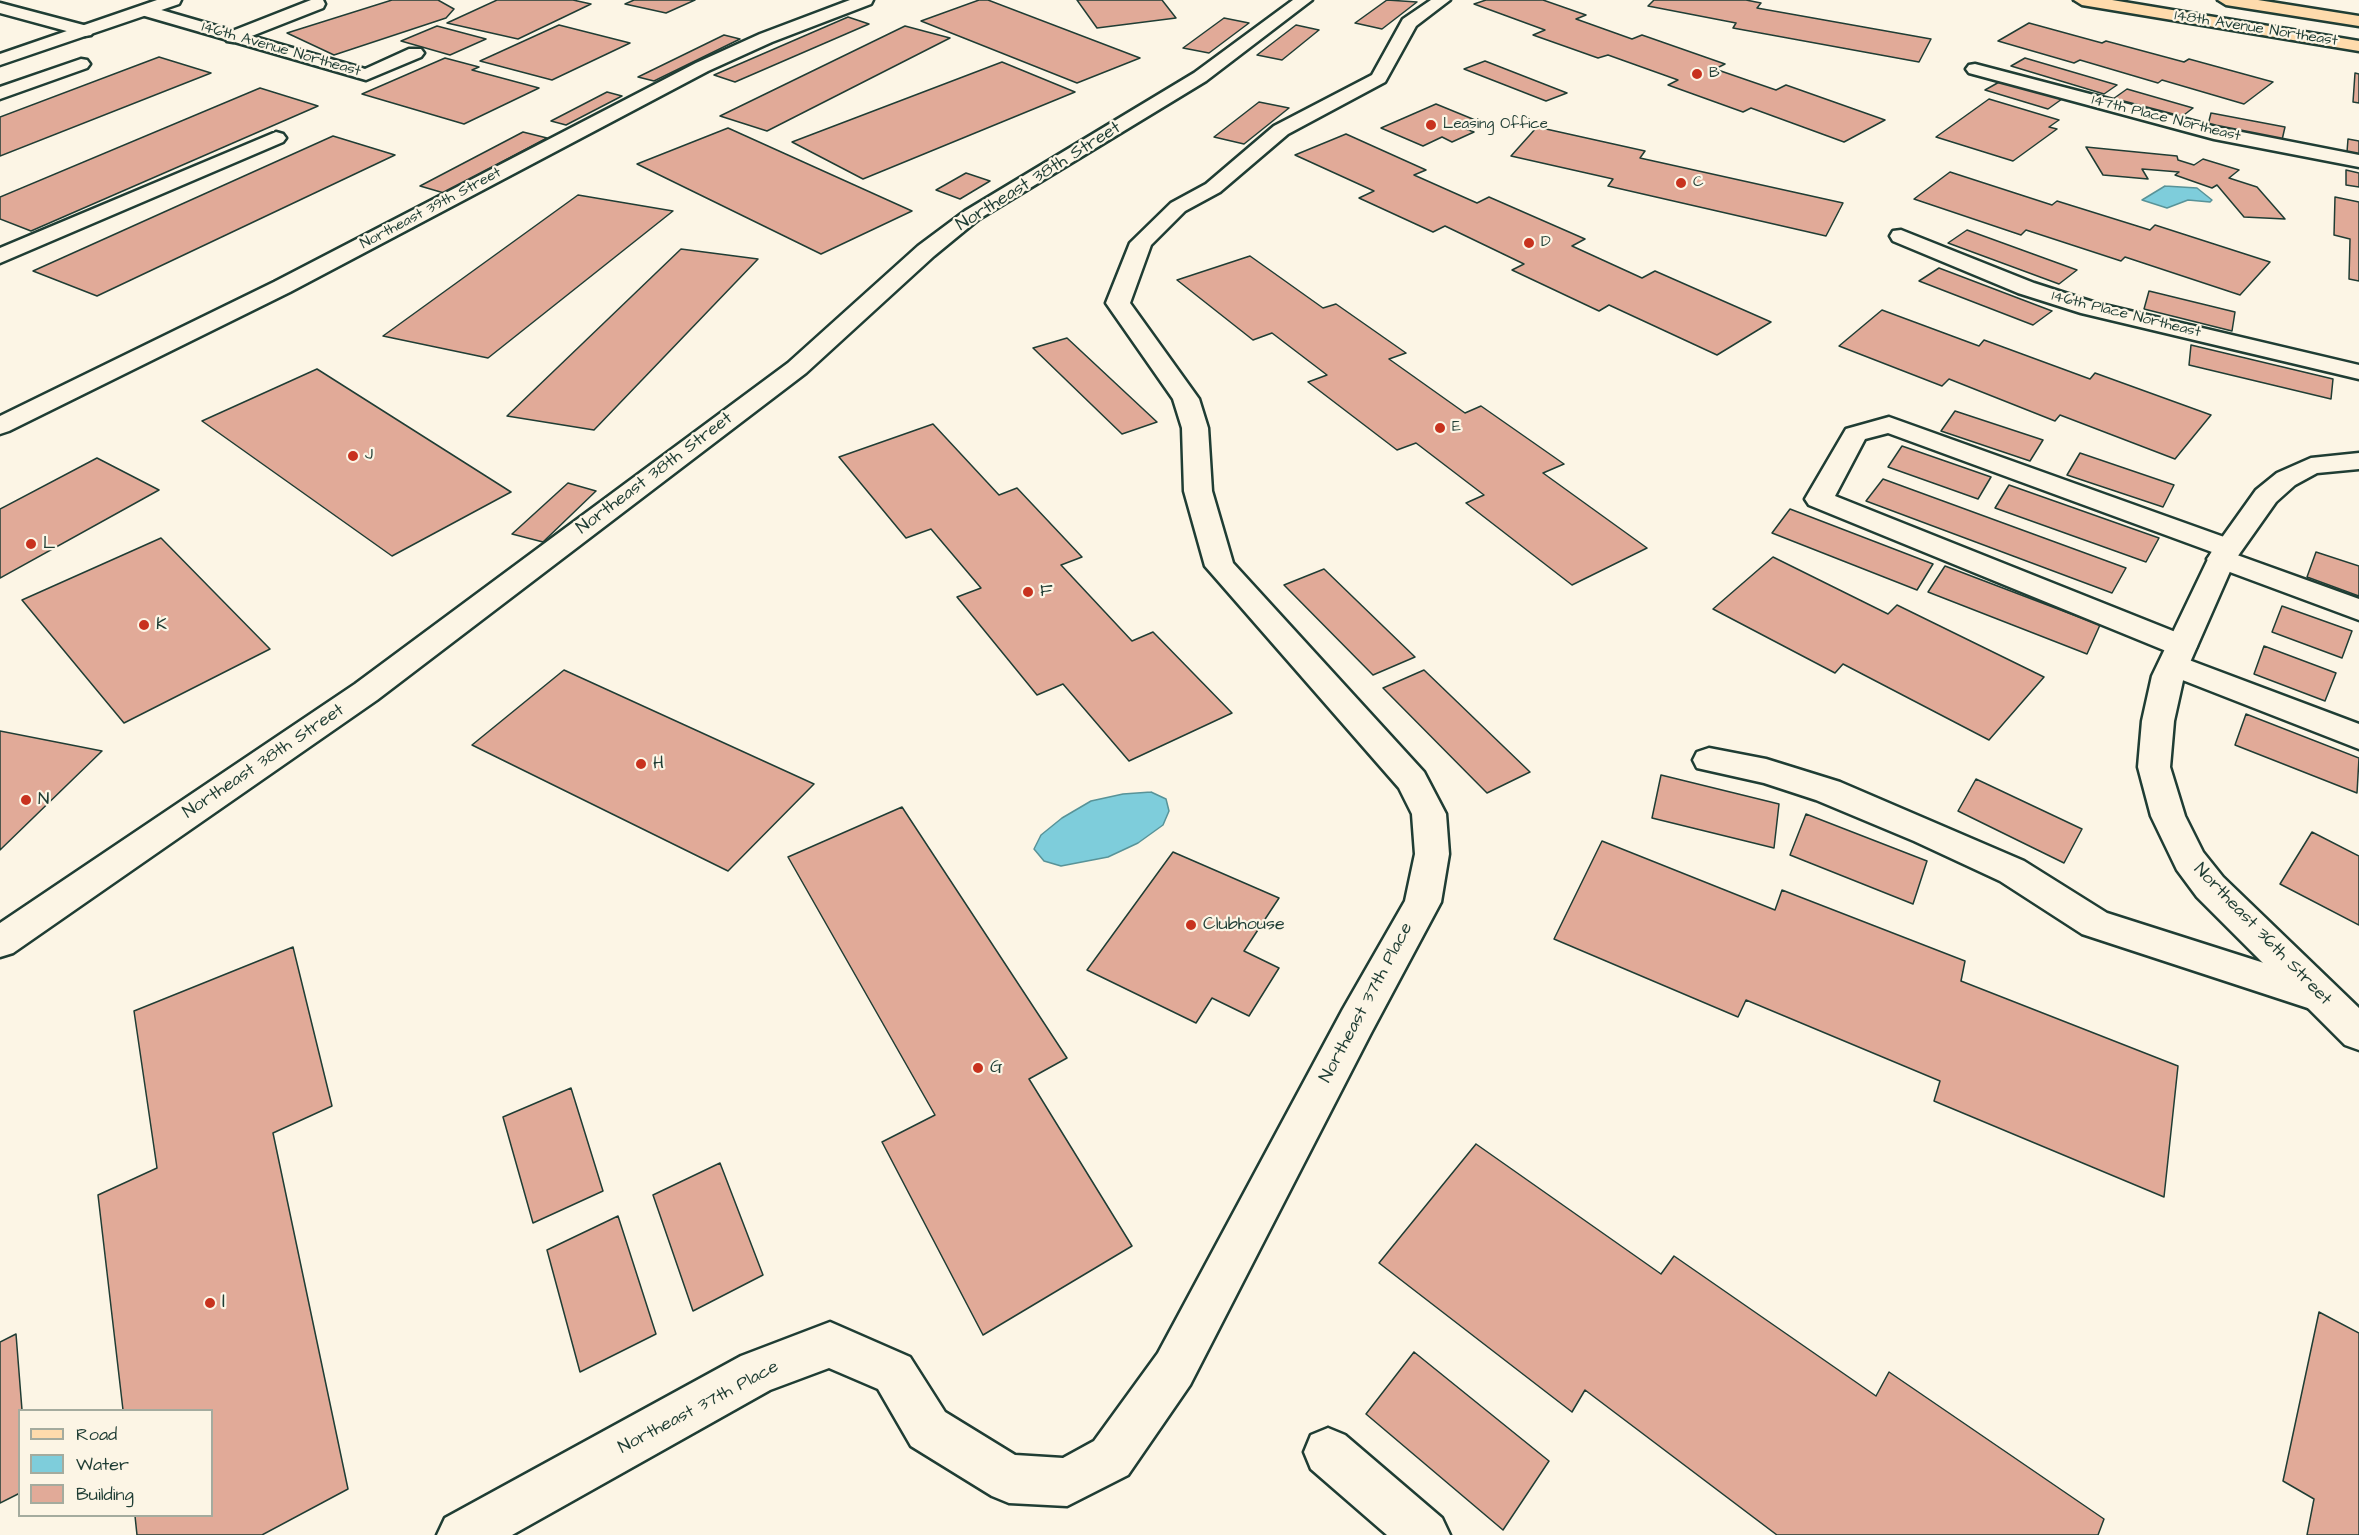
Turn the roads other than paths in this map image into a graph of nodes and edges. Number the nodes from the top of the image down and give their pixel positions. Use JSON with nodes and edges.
{"nodes":[{"id":1,"x":173,"y":0,"type":"edge"},
{"id":2,"x":865,"y":0,"type":"edge"},
{"id":3,"x":1304,"y":0,"type":"edge"},
{"id":4,"x":1442,"y":0,"type":"edge"},
{"id":5,"x":2082,"y":0,"type":"edge"},
{"id":6,"x":2226,"y":0,"type":"edge"},
{"id":7,"x":317,"y":4,"type":"dead end"},
{"id":8,"x":0,"y":8,"type":"edge"},
{"id":9,"x":144,"y":10,"type":"junction"},
{"id":10,"x":2359,"y":21,"type":"edge"},
{"id":11,"x":85,"y":31,"type":"junction"},
{"id":12,"x":233,"y":37,"type":"junction"},
{"id":13,"x":2359,"y":46,"type":"edge"},
{"id":14,"x":415,"y":53,"type":"dead end"},
{"id":15,"x":0,"y":60,"type":"edge"},
{"id":16,"x":81,"y":64,"type":"dead end"},
{"id":17,"x":1975,"y":69,"type":"dead end"},
{"id":18,"x":0,"y":93,"type":"edge"},
{"id":19,"x":276,"y":138,"type":"dead end"},
{"id":20,"x":2359,"y":161,"type":"edge"},
{"id":21,"x":1901,"y":236,"type":"dead end"},
{"id":22,"x":0,"y":256,"type":"edge"},
{"id":23,"x":2359,"y":372,"type":"edge"},
{"id":24,"x":0,"y":426,"type":"edge"},
{"id":25,"x":2359,"y":461,"type":"edge"},
{"id":26,"x":2224,"y":554,"type":"junction"},
{"id":27,"x":2359,"y":610,"type":"edge"},
{"id":28,"x":2178,"y":655,"type":"junction"},
{"id":29,"x":2359,"y":737,"type":"edge"},
{"id":30,"x":1709,"y":760,"type":"dead end"},
{"id":31,"x":0,"y":942,"type":"edge"},
{"id":32,"x":2320,"y":996,"type":"junction"},
{"id":33,"x":2359,"y":1033,"type":"edge"},
{"id":34,"x":1328,"y":1452,"type":"dead end"},
{"id":35,"x":462,"y":1535,"type":"edge"},
{"id":36,"x":1425,"y":1535,"type":"edge"}],
"edges":[{"from":1,"to":9,"type":"street"},
{"from":2,"to":24,"type":"street","name":"Northeast 39th Street"},
{"from":3,"to":31,"type":"street","name":"Northeast 38th Street"},
{"from":4,"to":35,"type":"street","name":"Northeast 37th Place"},
{"from":5,"to":13,"type":"main road","name":"148th Avenue Northeast"},
{"from":6,"to":10,"type":"main road","name":"148th Avenue Northeast"},
{"from":7,"to":12,"type":"street"},
{"from":8,"to":11,"type":"street"},
{"from":9,"to":11,"type":"street"},
{"from":9,"to":12,"type":"street","name":"146th Avenue Northeast"},
{"from":11,"to":15,"type":"street"},
{"from":12,"to":14,"type":"street","name":"146th Avenue Northeast"},
{"from":16,"to":18,"type":"street"},
{"from":17,"to":20,"type":"street","name":"147th Place Northeast"},
{"from":19,"to":22,"type":"street"},
{"from":21,"to":23,"type":"street","name":"146th Place Northeast"},
{"from":25,"to":26,"type":"street","name":"Northeast 36th Street"},
{"from":26,"to":27,"type":"street"},
{"from":26,"to":28,"type":"street","name":"Northeast 36th Street"},
{"from":26,"to":28,"type":"street"},
{"from":28,"to":29,"type":"street"},
{"from":28,"to":32,"type":"street","name":"Northeast 36th Street"},
{"from":30,"to":32,"type":"street"},
{"from":32,"to":33,"type":"street","name":"Northeast 36th Street"},
{"from":34,"to":36,"type":"street"}]}
